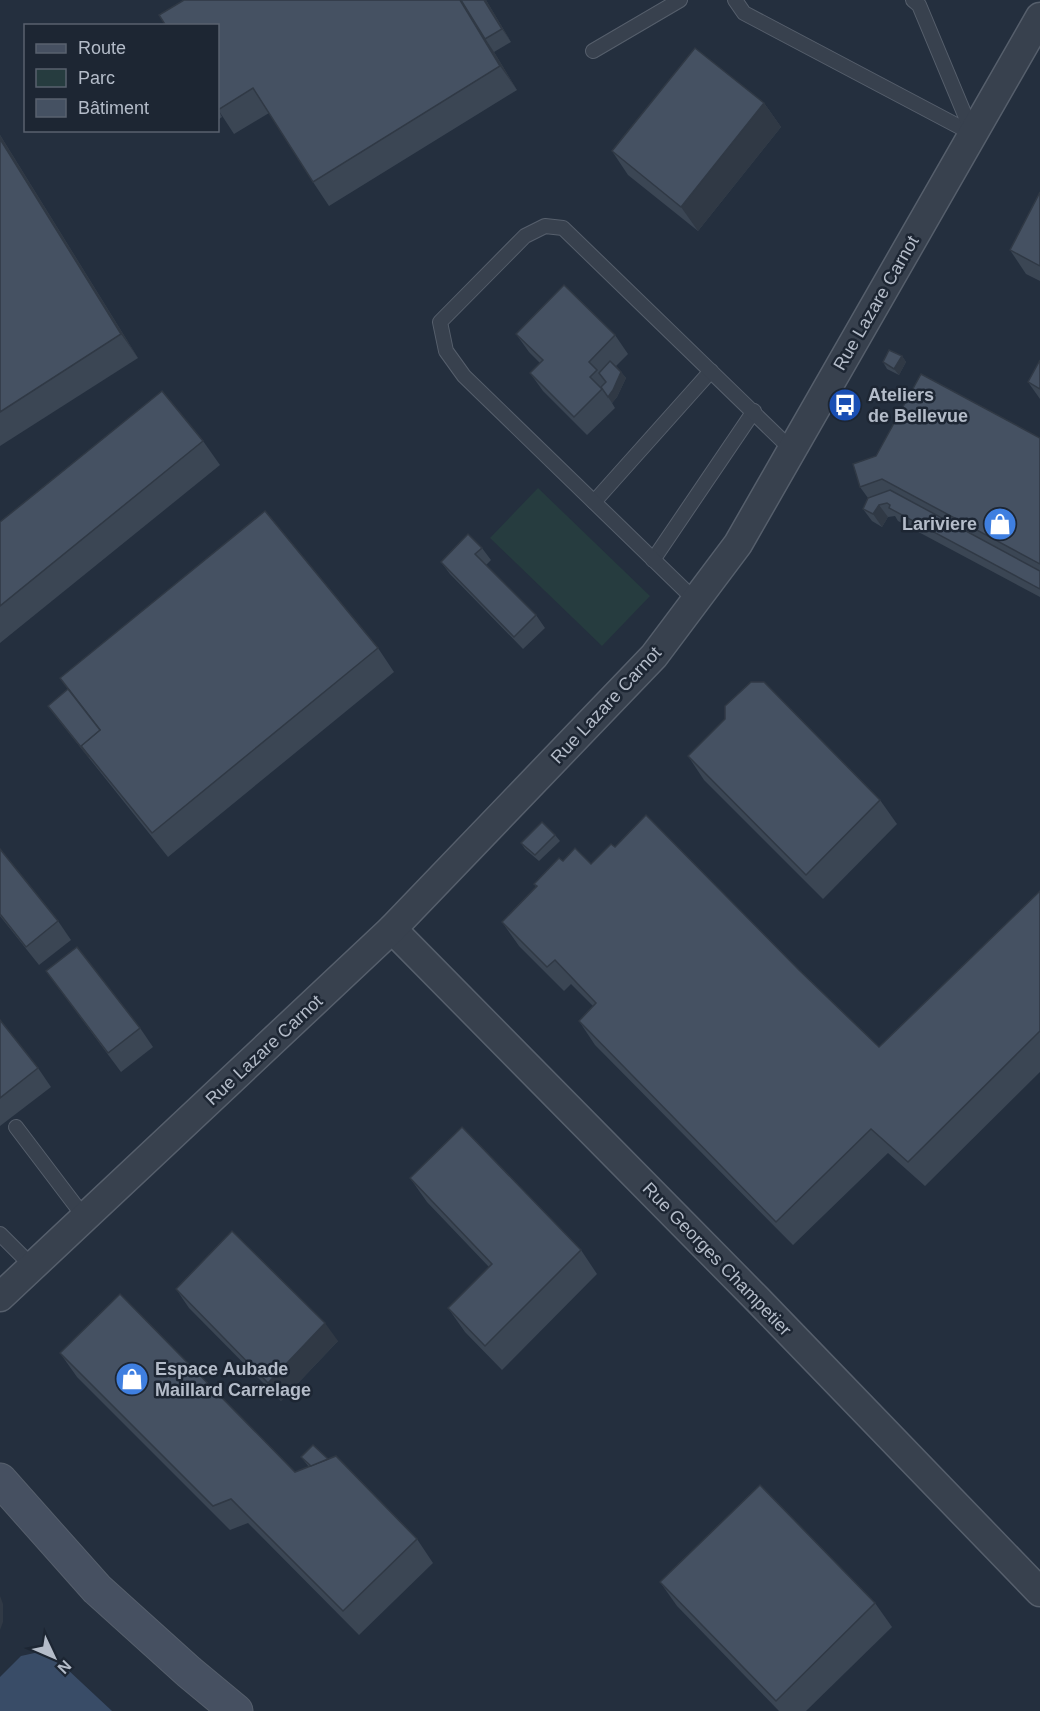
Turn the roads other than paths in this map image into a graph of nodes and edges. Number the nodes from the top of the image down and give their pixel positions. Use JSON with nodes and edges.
{"nodes":[{"id":1,"x":680,"y":0,"type":"edge"},
{"id":2,"x":735,"y":0,"type":"edge"},
{"id":3,"x":913,"y":0,"type":"edge"},
{"id":4,"x":1040,"y":17,"type":"edge"},
{"id":5,"x":593,"y":51,"type":"dead end"},
{"id":6,"x":973,"y":134,"type":"junction"},
{"id":7,"x":711,"y":371,"type":"junction"},
{"id":8,"x":753,"y":411,"type":"junction"},
{"id":9,"x":792,"y":450,"type":"junction"},
{"id":10,"x":594,"y":502,"type":"junction"},
{"id":11,"x":653,"y":560,"type":"junction"},
{"id":12,"x":696,"y":601,"type":"junction"},
{"id":13,"x":392,"y":929,"type":"junction"},
{"id":14,"x":16,"y":1127,"type":"dead end"},
{"id":15,"x":85,"y":1218,"type":"junction"},
{"id":16,"x":0,"y":1234,"type":"edge"},
{"id":17,"x":19,"y":1275,"type":"edge"},
{"id":18,"x":0,"y":1297,"type":"edge"},
{"id":19,"x":0,"y":1479,"type":"edge"},
{"id":20,"x":1040,"y":1592,"type":"edge"},
{"id":21,"x":236,"y":1711,"type":"edge"}],
"edges":[{"from":1,"to":5,"type":"lane"},
{"from":2,"to":6,"type":"lane"},
{"from":3,"to":6,"type":"lane"},
{"from":4,"to":6,"type":"street","name":"Rue Lazare Carnot"},
{"from":6,"to":9,"type":"street","name":"Rue Lazare Carnot"},
{"from":7,"to":8,"type":"lane"},
{"from":7,"to":10,"type":"lane"},
{"from":7,"to":10,"type":"lane"},
{"from":8,"to":9,"type":"lane"},
{"from":8,"to":11,"type":"lane"},
{"from":9,"to":12,"type":"street","name":"Rue Lazare Carnot"},
{"from":10,"to":11,"type":"lane"},
{"from":11,"to":12,"type":"lane"},
{"from":12,"to":13,"type":"street","name":"Rue Lazare Carnot"},
{"from":13,"to":15,"type":"street","name":"Rue Lazare Carnot"},
{"from":13,"to":20,"type":"street","name":"Rue Georges Champetier"},
{"from":14,"to":15,"type":"lane"},
{"from":15,"to":17,"type":"street","name":"Rue Lazare Carnot"},
{"from":16,"to":17,"type":"lane"},
{"from":17,"to":18,"type":"street","name":"Rue Lazare Carnot"},
{"from":19,"to":21,"type":"main road"}]}
